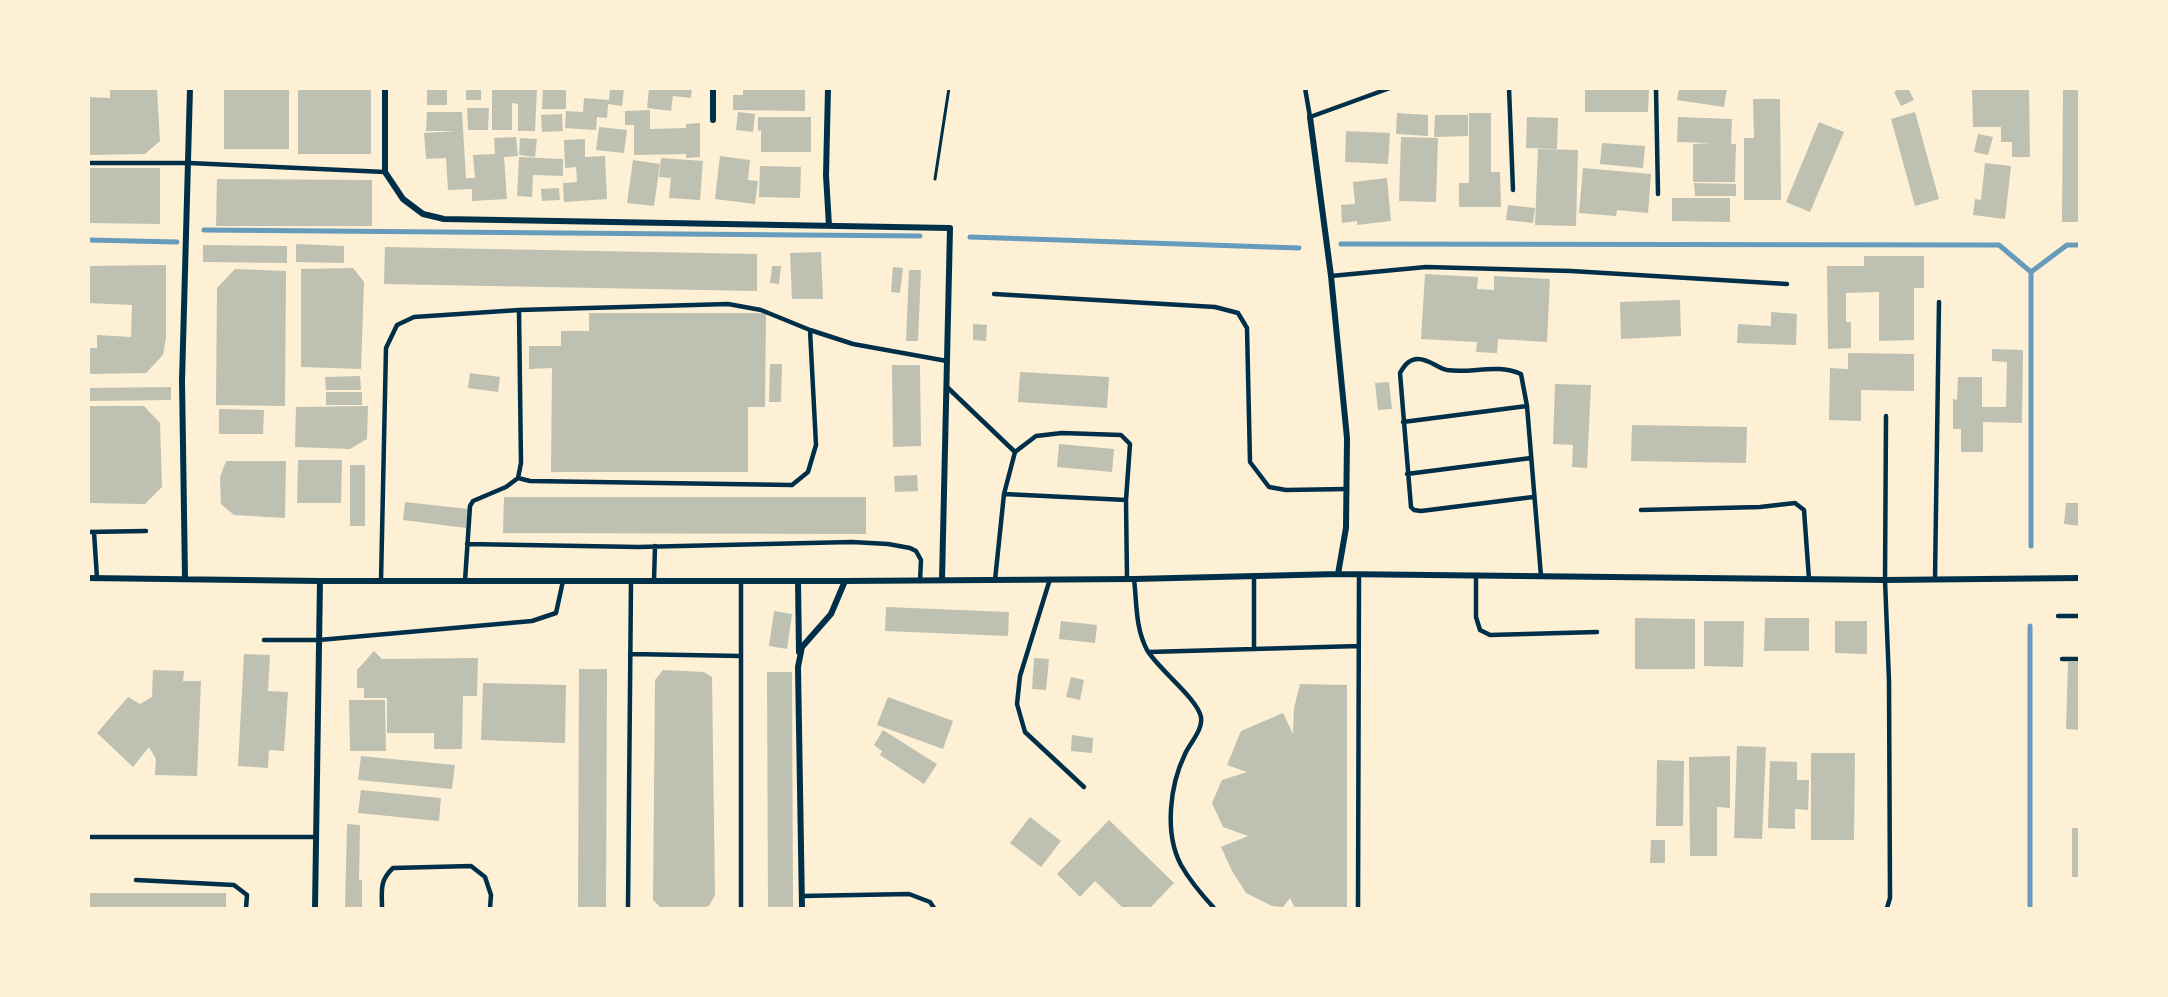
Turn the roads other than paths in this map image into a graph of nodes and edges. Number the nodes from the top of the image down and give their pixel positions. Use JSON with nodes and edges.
{"nodes":[{"id":1,"x":190,"y":88,"type":"edge"},
{"id":2,"x":385,"y":88,"type":"edge"},
{"id":3,"x":713,"y":88,"type":"edge"},
{"id":4,"x":828,"y":88,"type":"edge"},
{"id":5,"x":1305,"y":88,"type":"edge"},
{"id":6,"x":1390,"y":88,"type":"edge"},
{"id":7,"x":1509,"y":88,"type":"edge"},
{"id":8,"x":1656,"y":88,"type":"edge"},
{"id":9,"x":1379,"y":91,"type":"edge"},
{"id":10,"x":1310,"y":117,"type":"junction"},
{"id":11,"x":713,"y":120,"type":"dead end"},
{"id":12,"x":88,"y":163,"type":"edge"},
{"id":13,"x":189,"y":163,"type":"junction"},
{"id":14,"x":385,"y":172,"type":"junction"},
{"id":15,"x":1513,"y":190,"type":"dead end"},
{"id":16,"x":1658,"y":194,"type":"dead end"},
{"id":17,"x":829,"y":226,"type":"junction"},
{"id":18,"x":1331,"y":276,"type":"junction"},
{"id":19,"x":1787,"y":284,"type":"dead end"},
{"id":20,"x":994,"y":294,"type":"dead end"},
{"id":21,"x":1939,"y":303,"type":"dead end"},
{"id":22,"x":519,"y":310,"type":"junction"},
{"id":23,"x":810,"y":330,"type":"junction"},
{"id":24,"x":947,"y":361,"type":"junction"},
{"id":25,"x":946,"y":387,"type":"junction"},
{"id":26,"x":1527,"y":406,"type":"junction"},
{"id":27,"x":1886,"y":416,"type":"dead end"},
{"id":28,"x":1403,"y":422,"type":"junction"},
{"id":29,"x":1015,"y":452,"type":"junction"},
{"id":30,"x":1531,"y":458,"type":"junction"},
{"id":31,"x":1407,"y":474,"type":"junction"},
{"id":32,"x":518,"y":478,"type":"junction"},
{"id":33,"x":1347,"y":489,"type":"junction"},
{"id":34,"x":1004,"y":494,"type":"junction"},
{"id":35,"x":1533,"y":497,"type":"junction"},
{"id":36,"x":1126,"y":500,"type":"junction"},
{"id":37,"x":1641,"y":510,"type":"dead end"},
{"id":38,"x":146,"y":531,"type":"dead end"},
{"id":39,"x":91,"y":532,"type":"edge"},
{"id":40,"x":467,"y":544,"type":"junction"},
{"id":41,"x":655,"y":546,"type":"junction"},
{"id":42,"x":1338,"y":574,"type":"junction"},
{"id":43,"x":1359,"y":574,"type":"junction"},
{"id":44,"x":1476,"y":575,"type":"junction"},
{"id":45,"x":1254,"y":576,"type":"junction"},
{"id":46,"x":1540,"y":576,"type":"junction"},
{"id":47,"x":88,"y":578,"type":"edge"},
{"id":48,"x":98,"y":578,"type":"junction"},
{"id":49,"x":185,"y":578,"type":"junction"},
{"id":50,"x":2079,"y":578,"type":"edge"},
{"id":51,"x":1050,"y":579,"type":"junction"},
{"id":52,"x":1131,"y":579,"type":"junction"},
{"id":53,"x":1809,"y":579,"type":"junction"},
{"id":54,"x":1935,"y":579,"type":"junction"},
{"id":55,"x":942,"y":580,"type":"junction"},
{"id":56,"x":995,"y":580,"type":"junction"},
{"id":57,"x":1885,"y":580,"type":"junction"},
{"id":58,"x":320,"y":581,"type":"junction"},
{"id":59,"x":381,"y":581,"type":"junction"},
{"id":60,"x":465,"y":581,"type":"junction"},
{"id":61,"x":563,"y":581,"type":"junction"},
{"id":62,"x":631,"y":581,"type":"junction"},
{"id":63,"x":654,"y":581,"type":"junction"},
{"id":64,"x":741,"y":581,"type":"junction"},
{"id":65,"x":798,"y":581,"type":"junction"},
{"id":66,"x":845,"y":581,"type":"junction"},
{"id":67,"x":920,"y":581,"type":"junction"},
{"id":68,"x":2058,"y":616,"type":"dead end"},
{"id":69,"x":2079,"y":616,"type":"edge"},
{"id":70,"x":1597,"y":632,"type":"dead end"},
{"id":71,"x":264,"y":640,"type":"dead end"},
{"id":72,"x":320,"y":640,"type":"junction"},
{"id":73,"x":1359,"y":646,"type":"junction"},
{"id":74,"x":1254,"y":648,"type":"junction"},
{"id":75,"x":1149,"y":652,"type":"junction"},
{"id":76,"x":630,"y":654,"type":"junction"},
{"id":77,"x":741,"y":656,"type":"junction"},
{"id":78,"x":799,"y":656,"type":"junction"},
{"id":79,"x":2062,"y":659,"type":"dead end"},
{"id":80,"x":2079,"y":659,"type":"edge"},
{"id":81,"x":1084,"y":787,"type":"dead end"},
{"id":82,"x":88,"y":837,"type":"edge"},
{"id":83,"x":316,"y":837,"type":"junction"},
{"id":84,"x":136,"y":880,"type":"dead end"},
{"id":85,"x":802,"y":896,"type":"junction"},
{"id":86,"x":246,"y":909,"type":"edge"},
{"id":87,"x":315,"y":909,"type":"edge"},
{"id":88,"x":382,"y":909,"type":"edge"},
{"id":89,"x":490,"y":909,"type":"edge"},
{"id":90,"x":628,"y":909,"type":"edge"},
{"id":91,"x":741,"y":909,"type":"edge"},
{"id":92,"x":802,"y":909,"type":"edge"},
{"id":93,"x":934,"y":909,"type":"edge"},
{"id":94,"x":1214,"y":909,"type":"edge"},
{"id":95,"x":1358,"y":909,"type":"edge"},
{"id":96,"x":1887,"y":909,"type":"edge"}],
"edges":[{"from":1,"to":13,"type":"street"},
{"from":2,"to":14,"type":"street"},
{"from":3,"to":11,"type":"street"},
{"from":4,"to":17,"type":"street"},
{"from":5,"to":10,"type":"lane"},
{"from":6,"to":9,"type":"lane"},
{"from":7,"to":15,"type":"lane"},
{"from":8,"to":16,"type":"lane"},
{"from":9,"to":10,"type":"lane"},
{"from":10,"to":18,"type":"street"},
{"from":12,"to":13,"type":"lane"},
{"from":13,"to":14,"type":"lane"},
{"from":13,"to":49,"type":"street"},
{"from":14,"to":17,"type":"street"},
{"from":17,"to":24,"type":"street"},
{"from":18,"to":19,"type":"lane"},
{"from":18,"to":33,"type":"street"},
{"from":20,"to":33,"type":"lane"},
{"from":21,"to":54,"type":"lane"},
{"from":22,"to":23,"type":"lane"},
{"from":22,"to":32,"type":"lane"},
{"from":22,"to":59,"type":"lane"},
{"from":23,"to":24,"type":"lane"},
{"from":23,"to":32,"type":"lane"},
{"from":24,"to":25,"type":"street"},
{"from":25,"to":29,"type":"lane"},
{"from":25,"to":55,"type":"street"},
{"from":26,"to":28,"type":"lane"},
{"from":26,"to":28,"type":"lane"},
{"from":26,"to":30,"type":"lane"},
{"from":27,"to":57,"type":"lane"},
{"from":28,"to":31,"type":"lane"},
{"from":29,"to":34,"type":"lane"},
{"from":29,"to":36,"type":"lane"},
{"from":30,"to":31,"type":"lane"},
{"from":30,"to":35,"type":"lane"},
{"from":31,"to":35,"type":"lane"},
{"from":32,"to":40,"type":"lane"},
{"from":33,"to":42,"type":"street"},
{"from":34,"to":36,"type":"lane"},
{"from":34,"to":56,"type":"lane"},
{"from":35,"to":46,"type":"lane"},
{"from":36,"to":52,"type":"lane"},
{"from":37,"to":53,"type":"lane"},
{"from":38,"to":39,"type":"lane"},
{"from":39,"to":48,"type":"lane"},
{"from":40,"to":41,"type":"lane"},
{"from":40,"to":60,"type":"lane"},
{"from":41,"to":63,"type":"lane"},
{"from":41,"to":67,"type":"lane"},
{"from":42,"to":43,"type":"street"},
{"from":42,"to":45,"type":"street"},
{"from":43,"to":44,"type":"street"},
{"from":43,"to":73,"type":"lane"},
{"from":44,"to":46,"type":"street"},
{"from":44,"to":70,"type":"lane"},
{"from":45,"to":52,"type":"street"},
{"from":45,"to":74,"type":"lane"},
{"from":46,"to":53,"type":"street"},
{"from":47,"to":48,"type":"street"},
{"from":48,"to":49,"type":"street"},
{"from":49,"to":58,"type":"street"},
{"from":50,"to":54,"type":"street"},
{"from":51,"to":52,"type":"street"},
{"from":51,"to":56,"type":"street"},
{"from":51,"to":81,"type":"lane"},
{"from":52,"to":75,"type":"lane"},
{"from":53,"to":57,"type":"street"},
{"from":54,"to":57,"type":"street"},
{"from":55,"to":56,"type":"street"},
{"from":55,"to":67,"type":"street"},
{"from":57,"to":96,"type":"lane"},
{"from":58,"to":59,"type":"street"},
{"from":58,"to":72,"type":"street"},
{"from":59,"to":60,"type":"street"},
{"from":60,"to":61,"type":"street"},
{"from":61,"to":62,"type":"street"},
{"from":61,"to":72,"type":"lane"},
{"from":62,"to":63,"type":"street"},
{"from":62,"to":76,"type":"lane"},
{"from":63,"to":64,"type":"street"},
{"from":64,"to":65,"type":"street"},
{"from":64,"to":77,"type":"lane"},
{"from":65,"to":66,"type":"street"},
{"from":65,"to":78,"type":"street"},
{"from":66,"to":67,"type":"street"},
{"from":66,"to":78,"type":"street"},
{"from":68,"to":69,"type":"lane"},
{"from":71,"to":72,"type":"lane"},
{"from":72,"to":83,"type":"street"},
{"from":73,"to":74,"type":"lane"},
{"from":73,"to":95,"type":"lane"},
{"from":74,"to":75,"type":"lane"},
{"from":75,"to":94,"type":"lane"},
{"from":76,"to":77,"type":"lane"},
{"from":76,"to":90,"type":"lane"},
{"from":77,"to":91,"type":"lane"},
{"from":78,"to":85,"type":"street"},
{"from":79,"to":80,"type":"lane"},
{"from":82,"to":83,"type":"lane"},
{"from":83,"to":87,"type":"street"},
{"from":84,"to":86,"type":"lane"},
{"from":85,"to":92,"type":"street"},
{"from":85,"to":93,"type":"lane"},
{"from":88,"to":89,"type":"lane"}]}
